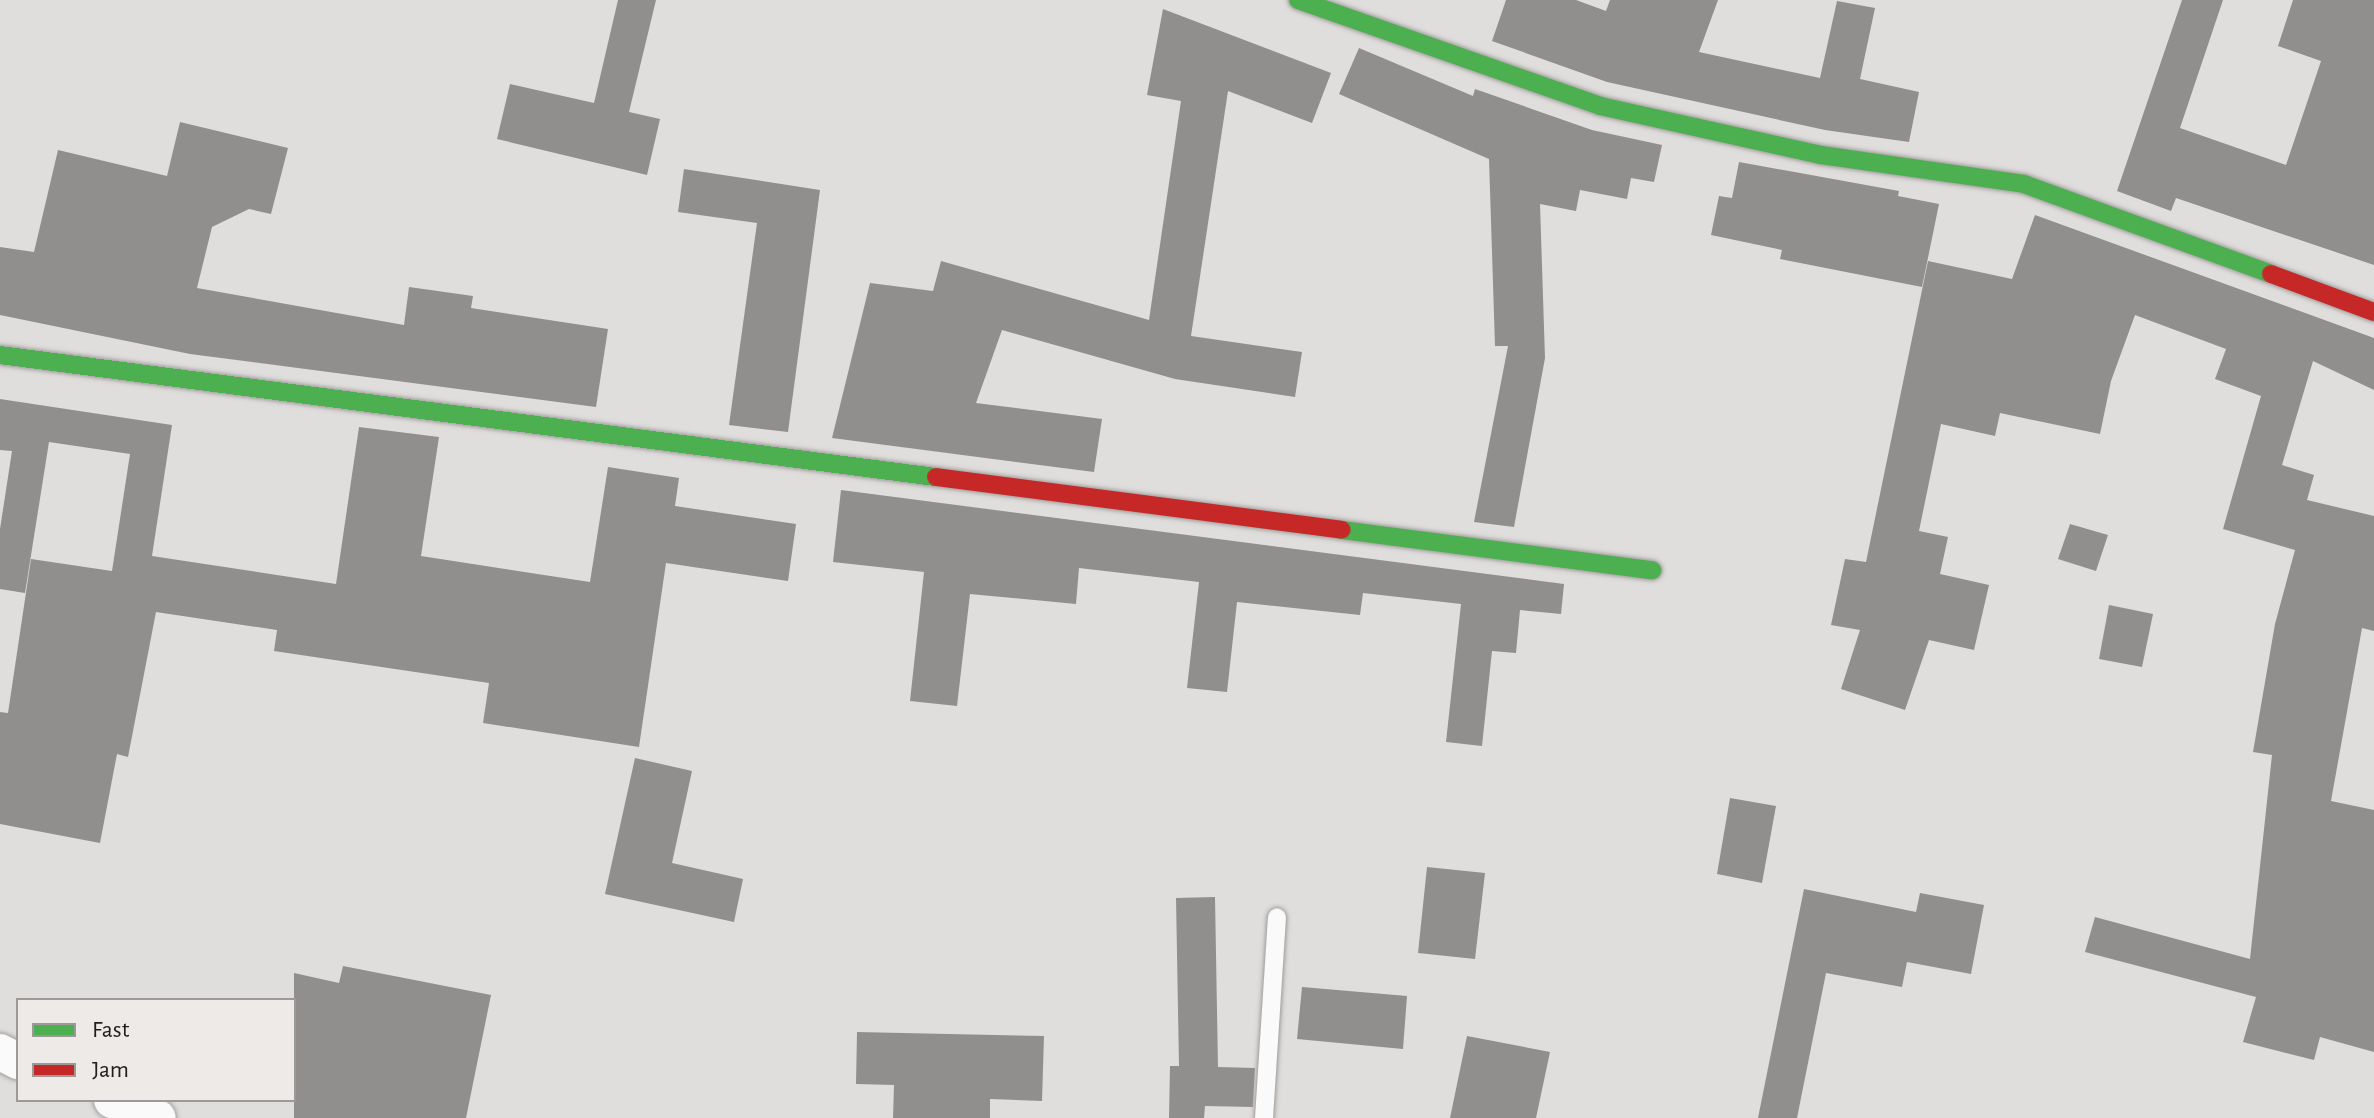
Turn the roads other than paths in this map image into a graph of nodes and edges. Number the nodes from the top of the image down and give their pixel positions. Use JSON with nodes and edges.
{"nodes":[{"id":1,"x":1298,"y":0,"type":"edge"},
{"id":2,"x":2374,"y":312,"type":"edge"},
{"id":3,"x":0,"y":355,"type":"edge"},
{"id":4,"x":1652,"y":570,"type":"dead end"},
{"id":5,"x":1277,"y":917,"type":"dead end"},
{"id":6,"x":117,"y":1102,"type":"edge"},
{"id":7,"x":158,"y":1118,"type":"edge"},
{"id":8,"x":1264,"y":1118,"type":"edge"}],
"edges":[{"from":1,"to":2,"type":"street"},
{"from":3,"to":4,"type":"street"},
{"from":5,"to":8,"type":"lane"},
{"from":6,"to":7,"type":"street"}]}
